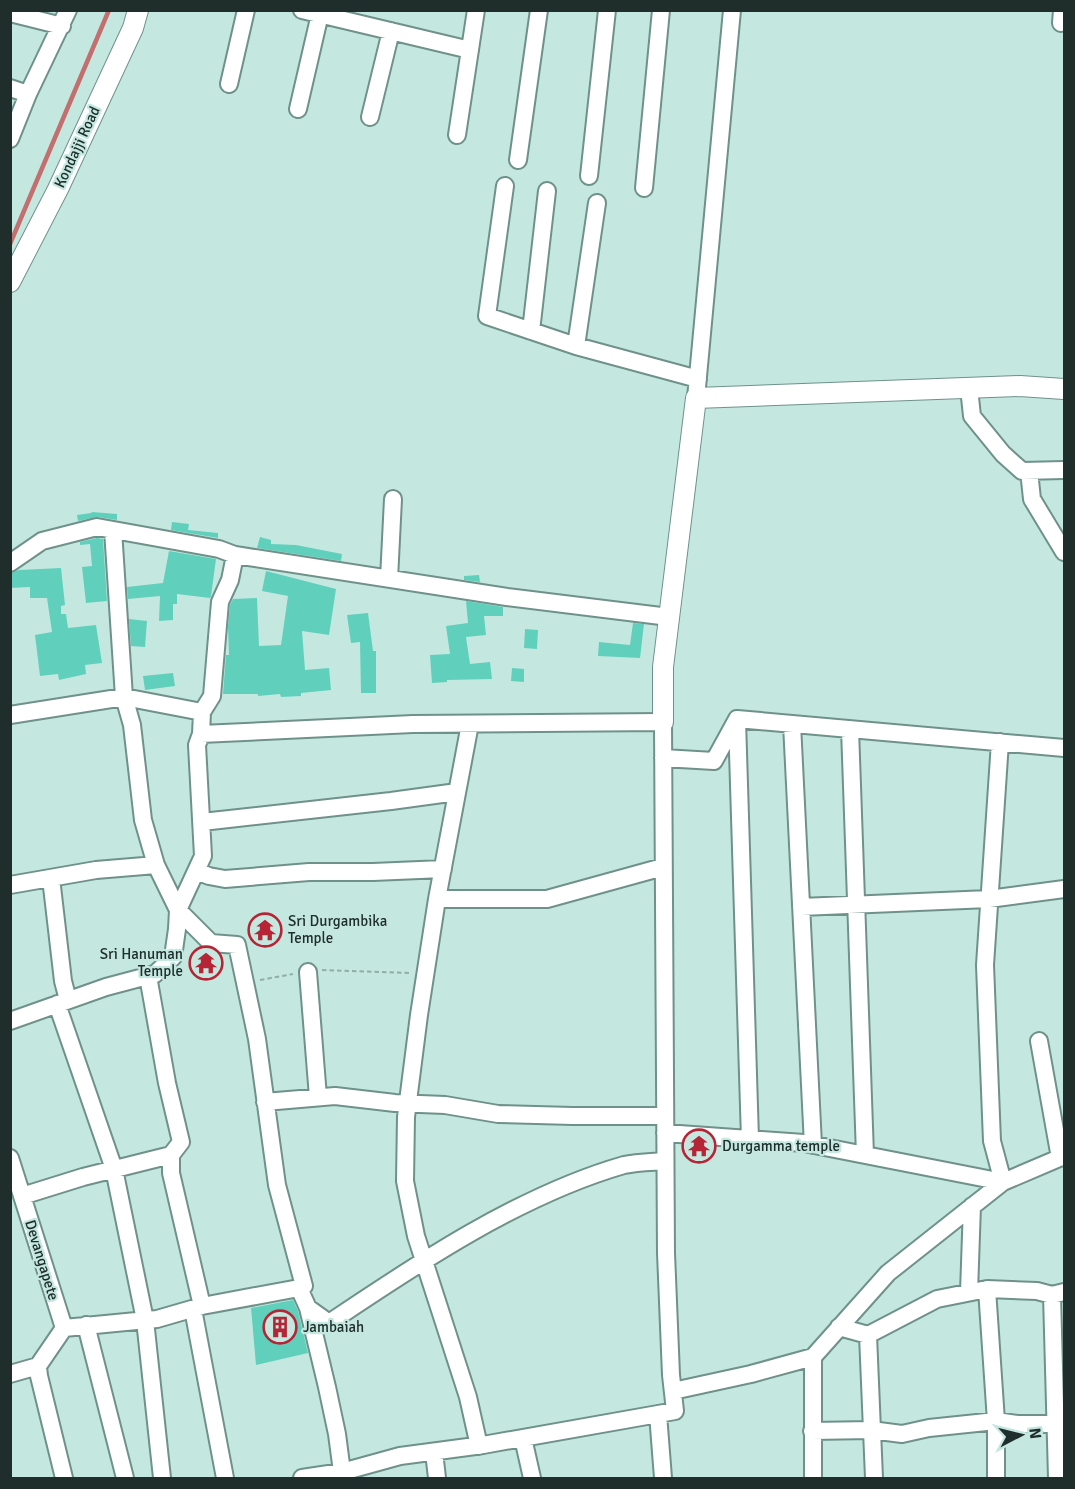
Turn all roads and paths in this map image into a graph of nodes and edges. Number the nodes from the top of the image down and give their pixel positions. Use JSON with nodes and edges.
{"nodes":[{"id":1,"x":138,"y":10,"type":"edge"},
{"id":2,"x":246,"y":10,"type":"edge"},
{"id":3,"x":302,"y":10,"type":"edge"},
{"id":4,"x":476,"y":10,"type":"edge"},
{"id":5,"x":539,"y":10,"type":"edge"},
{"id":6,"x":607,"y":10,"type":"edge"},
{"id":7,"x":661,"y":10,"type":"edge"},
{"id":8,"x":732,"y":10,"type":"edge"},
{"id":9,"x":10,"y":13,"type":"edge"},
{"id":10,"x":320,"y":14,"type":"junction"},
{"id":11,"x":355,"y":16,"type":"edge"},
{"id":12,"x":65,"y":18,"type":"edge"},
{"id":13,"x":391,"y":31,"type":"junction"},
{"id":14,"x":470,"y":50,"type":"junction"},
{"id":15,"x":229,"y":84,"type":"dead end"},
{"id":16,"x":10,"y":88,"type":"edge"},
{"id":17,"x":28,"y":94,"type":"junction"},
{"id":18,"x":298,"y":109,"type":"dead end"},
{"id":19,"x":370,"y":117,"type":"dead end"},
{"id":20,"x":457,"y":135,"type":"dead end"},
{"id":21,"x":10,"y":139,"type":"edge"},
{"id":22,"x":518,"y":160,"type":"dead end"},
{"id":23,"x":589,"y":176,"type":"dead end"},
{"id":24,"x":505,"y":186,"type":"dead end"},
{"id":25,"x":644,"y":188,"type":"dead end"},
{"id":26,"x":547,"y":191,"type":"dead end"},
{"id":27,"x":597,"y":203,"type":"dead end"},
{"id":28,"x":10,"y":282,"type":"edge"},
{"id":29,"x":531,"y":331,"type":"junction"},
{"id":30,"x":576,"y":346,"type":"junction"},
{"id":31,"x":969,"y":388,"type":"junction"},
{"id":32,"x":697,"y":389,"type":"junction"},
{"id":33,"x":1065,"y":389,"type":"edge"},
{"id":34,"x":1065,"y":470,"type":"edge"},
{"id":35,"x":1029,"y":471,"type":"junction"},
{"id":36,"x":393,"y":499,"type":"dead end"},
{"id":37,"x":113,"y":530,"type":"junction"},
{"id":38,"x":1065,"y":552,"type":"edge"},
{"id":39,"x":235,"y":555,"type":"junction"},
{"id":40,"x":10,"y":563,"type":"edge"},
{"id":41,"x":389,"y":579,"type":"junction"},
{"id":42,"x":669,"y":617,"type":"junction"},
{"id":43,"x":124,"y":697,"type":"junction"},
{"id":44,"x":202,"y":712,"type":"junction"},
{"id":45,"x":10,"y":715,"type":"edge"},
{"id":46,"x":737,"y":719,"type":"junction"},
{"id":47,"x":663,"y":722,"type":"junction"},
{"id":48,"x":470,"y":724,"type":"junction"},
{"id":49,"x":792,"y":724,"type":"junction"},
{"id":50,"x":850,"y":729,"type":"junction"},
{"id":51,"x":201,"y":734,"type":"junction"},
{"id":52,"x":1000,"y":742,"type":"junction"},
{"id":53,"x":1065,"y":748,"type":"edge"},
{"id":54,"x":663,"y":758,"type":"junction"},
{"id":55,"x":457,"y":792,"type":"junction"},
{"id":56,"x":202,"y":822,"type":"junction"},
{"id":57,"x":156,"y":865,"type":"junction"},
{"id":58,"x":663,"y":867,"type":"junction"},
{"id":59,"x":443,"y":869,"type":"junction"},
{"id":60,"x":196,"y":871,"type":"junction"},
{"id":61,"x":51,"y":878,"type":"junction"},
{"id":62,"x":10,"y":885,"type":"edge"},
{"id":63,"x":1065,"y":889,"type":"edge"},
{"id":64,"x":437,"y":899,"type":"junction"},
{"id":65,"x":989,"y":899,"type":"junction"},
{"id":66,"x":856,"y":904,"type":"junction"},
{"id":67,"x":801,"y":908,"type":"junction"},
{"id":68,"x":178,"y":910,"type":"junction"},
{"id":69,"x":308,"y":972,"type":"junction"},
{"id":70,"x":148,"y":976,"type":"junction"},
{"id":71,"x":425,"y":976,"type":"junction"},
{"id":72,"x":245,"y":983,"type":"junction"},
{"id":73,"x":62,"y":1002,"type":"junction"},
{"id":74,"x":10,"y":1021,"type":"edge"},
{"id":75,"x":1038,"y":1041,"type":"dead end"},
{"id":76,"x":318,"y":1097,"type":"junction"},
{"id":77,"x":265,"y":1102,"type":"junction"},
{"id":78,"x":408,"y":1104,"type":"junction"},
{"id":79,"x":665,"y":1124,"type":"junction"},
{"id":80,"x":750,"y":1139,"type":"junction"},
{"id":81,"x":813,"y":1145,"type":"junction"},
{"id":82,"x":171,"y":1155,"type":"junction"},
{"id":83,"x":865,"y":1155,"type":"junction"},
{"id":84,"x":1062,"y":1157,"type":"edge"},
{"id":85,"x":10,"y":1158,"type":"edge"},
{"id":86,"x":665,"y":1161,"type":"junction"},
{"id":87,"x":114,"y":1169,"type":"junction"},
{"id":88,"x":1003,"y":1182,"type":"junction"},
{"id":89,"x":22,"y":1196,"type":"junction"},
{"id":90,"x":972,"y":1206,"type":"junction"},
{"id":91,"x":424,"y":1260,"type":"junction"},
{"id":92,"x":299,"y":1288,"type":"junction"},
{"id":93,"x":987,"y":1289,"type":"junction"},
{"id":94,"x":969,"y":1292,"type":"junction"},
{"id":95,"x":1058,"y":1293,"type":"edge"},
{"id":96,"x":198,"y":1307,"type":"junction"},
{"id":97,"x":308,"y":1308,"type":"junction"},
{"id":98,"x":145,"y":1320,"type":"junction"},
{"id":99,"x":86,"y":1325,"type":"junction"},
{"id":100,"x":839,"y":1327,"type":"junction"},
{"id":101,"x":64,"y":1328,"type":"junction"},
{"id":102,"x":868,"y":1335,"type":"junction"},
{"id":103,"x":813,"y":1357,"type":"junction"},
{"id":104,"x":38,"y":1366,"type":"junction"},
{"id":105,"x":10,"y":1374,"type":"edge"},
{"id":106,"x":673,"y":1391,"type":"junction"},
{"id":107,"x":658,"y":1414,"type":"junction"},
{"id":108,"x":996,"y":1421,"type":"junction"},
{"id":109,"x":1057,"y":1424,"type":"junction"},
{"id":110,"x":872,"y":1430,"type":"junction"},
{"id":111,"x":812,"y":1431,"type":"junction"},
{"id":112,"x":523,"y":1438,"type":"junction"},
{"id":113,"x":479,"y":1446,"type":"junction"},
{"id":114,"x":434,"y":1452,"type":"junction"},
{"id":115,"x":342,"y":1472,"type":"junction"},
{"id":116,"x":303,"y":1478,"type":"edge"},
{"id":117,"x":64,"y":1479,"type":"edge"},
{"id":118,"x":125,"y":1479,"type":"edge"},
{"id":119,"x":162,"y":1479,"type":"edge"},
{"id":120,"x":225,"y":1479,"type":"edge"},
{"id":121,"x":436,"y":1479,"type":"edge"},
{"id":122,"x":532,"y":1479,"type":"edge"},
{"id":123,"x":663,"y":1479,"type":"edge"},
{"id":124,"x":813,"y":1479,"type":"edge"},
{"id":125,"x":874,"y":1479,"type":"edge"},
{"id":126,"x":996,"y":1479,"type":"edge"},
{"id":127,"x":1057,"y":1479,"type":"edge"}],
"edges":[{"from":1,"to":28,"type":"street","name":"Kondajji Road"},
{"from":2,"to":15,"type":"street"},
{"from":3,"to":10,"type":"street"},
{"from":4,"to":14,"type":"street"},
{"from":5,"to":22,"type":"street"},
{"from":6,"to":23,"type":"street"},
{"from":7,"to":25,"type":"street"},
{"from":8,"to":32,"type":"street"},
{"from":9,"to":12,"type":"street"},
{"from":10,"to":11,"type":"street"},
{"from":10,"to":18,"type":"street"},
{"from":11,"to":13,"type":"street"},
{"from":12,"to":17,"type":"street"},
{"from":13,"to":14,"type":"street"},
{"from":13,"to":19,"type":"street"},
{"from":14,"to":20,"type":"street"},
{"from":16,"to":17,"type":"street"},
{"from":17,"to":21,"type":"street"},
{"from":24,"to":29,"type":"street"},
{"from":26,"to":29,"type":"street"},
{"from":27,"to":30,"type":"street"},
{"from":29,"to":30,"type":"street"},
{"from":30,"to":32,"type":"street"},
{"from":31,"to":32,"type":"street"},
{"from":31,"to":33,"type":"street"},
{"from":31,"to":35,"type":"street"},
{"from":32,"to":42,"type":"street"},
{"from":34,"to":35,"type":"street"},
{"from":35,"to":38,"type":"street"},
{"from":36,"to":41,"type":"street"},
{"from":37,"to":39,"type":"street"},
{"from":37,"to":40,"type":"street"},
{"from":37,"to":43,"type":"street"},
{"from":39,"to":41,"type":"street"},
{"from":39,"to":44,"type":"street"},
{"from":41,"to":42,"type":"street"},
{"from":42,"to":47,"type":"street"},
{"from":43,"to":44,"type":"street"},
{"from":43,"to":45,"type":"street"},
{"from":43,"to":57,"type":"street"},
{"from":44,"to":51,"type":"street"},
{"from":46,"to":49,"type":"street"},
{"from":46,"to":54,"type":"street"},
{"from":46,"to":80,"type":"street"},
{"from":47,"to":48,"type":"street"},
{"from":47,"to":54,"type":"street"},
{"from":48,"to":51,"type":"street"},
{"from":48,"to":55,"type":"street"},
{"from":49,"to":50,"type":"street"},
{"from":49,"to":67,"type":"street"},
{"from":50,"to":52,"type":"street"},
{"from":50,"to":66,"type":"street"},
{"from":51,"to":56,"type":"street"},
{"from":52,"to":53,"type":"street"},
{"from":52,"to":65,"type":"street"},
{"from":54,"to":58,"type":"street"},
{"from":55,"to":56,"type":"street"},
{"from":55,"to":59,"type":"street"},
{"from":56,"to":60,"type":"street"},
{"from":57,"to":61,"type":"street"},
{"from":57,"to":68,"type":"street"},
{"from":58,"to":64,"type":"street"},
{"from":58,"to":79,"type":"street"},
{"from":59,"to":60,"type":"street"},
{"from":59,"to":64,"type":"street"},
{"from":60,"to":68,"type":"street"},
{"from":61,"to":62,"type":"street"},
{"from":61,"to":73,"type":"street"},
{"from":63,"to":65,"type":"street"},
{"from":64,"to":71,"type":"street"},
{"from":65,"to":66,"type":"street"},
{"from":65,"to":88,"type":"street"},
{"from":66,"to":67,"type":"street"},
{"from":66,"to":83,"type":"street"},
{"from":67,"to":81,"type":"street"},
{"from":68,"to":70,"type":"street"},
{"from":68,"to":72,"type":"street"},
{"from":69,"to":71,"type":"path"},
{"from":69,"to":72,"type":"path"},
{"from":69,"to":76,"type":"street"},
{"from":70,"to":73,"type":"street"},
{"from":70,"to":82,"type":"street"},
{"from":71,"to":78,"type":"street"},
{"from":72,"to":77,"type":"street"},
{"from":73,"to":74,"type":"street"},
{"from":73,"to":87,"type":"street"},
{"from":75,"to":84,"type":"street"},
{"from":76,"to":77,"type":"street"},
{"from":76,"to":78,"type":"street"},
{"from":77,"to":92,"type":"street"},
{"from":78,"to":79,"type":"street"},
{"from":78,"to":91,"type":"street"},
{"from":79,"to":80,"type":"street"},
{"from":79,"to":86,"type":"street"},
{"from":80,"to":81,"type":"street"},
{"from":81,"to":83,"type":"street"},
{"from":82,"to":87,"type":"street"},
{"from":82,"to":96,"type":"street"},
{"from":83,"to":88,"type":"street"},
{"from":84,"to":88,"type":"street"},
{"from":85,"to":89,"type":"street","name":"Devangapete"},
{"from":86,"to":91,"type":"street"},
{"from":86,"to":106,"type":"street"},
{"from":87,"to":89,"type":"street"},
{"from":87,"to":98,"type":"street"},
{"from":88,"to":90,"type":"street"},
{"from":89,"to":101,"type":"street","name":"Devangapete"},
{"from":90,"to":94,"type":"street"},
{"from":90,"to":100,"type":"street"},
{"from":91,"to":97,"type":"street"},
{"from":91,"to":113,"type":"street"},
{"from":92,"to":96,"type":"street"},
{"from":92,"to":97,"type":"street"},
{"from":93,"to":94,"type":"street"},
{"from":93,"to":95,"type":"street"},
{"from":93,"to":108,"type":"street"},
{"from":94,"to":102,"type":"street"},
{"from":95,"to":109,"type":"street"},
{"from":96,"to":98,"type":"street"},
{"from":96,"to":120,"type":"street"},
{"from":97,"to":115,"type":"street"},
{"from":98,"to":99,"type":"street"},
{"from":98,"to":119,"type":"street"},
{"from":99,"to":101,"type":"street"},
{"from":99,"to":118,"type":"street"},
{"from":100,"to":102,"type":"street"},
{"from":100,"to":103,"type":"street"},
{"from":101,"to":104,"type":"street"},
{"from":102,"to":110,"type":"street"},
{"from":103,"to":106,"type":"street"},
{"from":103,"to":111,"type":"street"},
{"from":104,"to":105,"type":"street"},
{"from":104,"to":117,"type":"street"},
{"from":106,"to":107,"type":"street"},
{"from":107,"to":112,"type":"street"},
{"from":107,"to":123,"type":"street"},
{"from":108,"to":109,"type":"street"},
{"from":108,"to":110,"type":"street"},
{"from":108,"to":126,"type":"street"},
{"from":109,"to":127,"type":"street"},
{"from":110,"to":111,"type":"street"},
{"from":110,"to":125,"type":"street"},
{"from":111,"to":124,"type":"street"},
{"from":112,"to":113,"type":"street"},
{"from":112,"to":122,"type":"street"},
{"from":113,"to":114,"type":"street"},
{"from":114,"to":115,"type":"street"},
{"from":114,"to":121,"type":"street"},
{"from":115,"to":116,"type":"street"}]}
